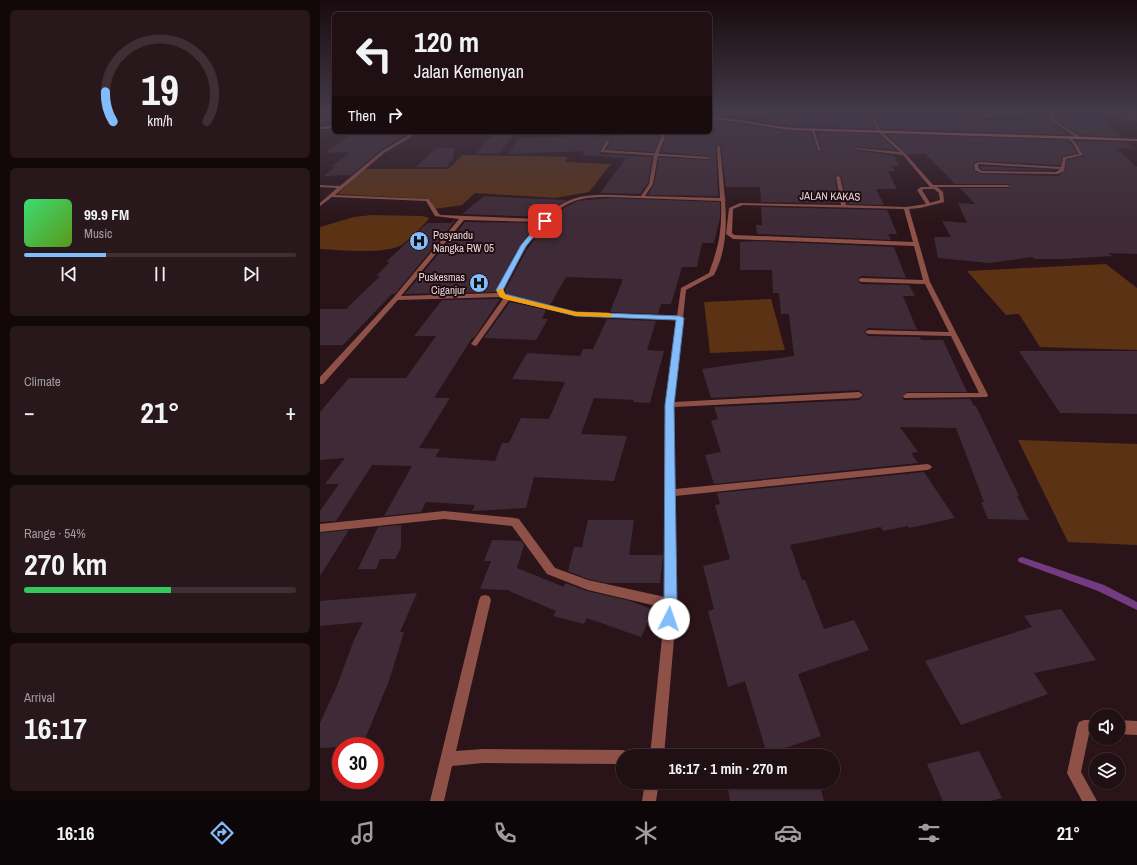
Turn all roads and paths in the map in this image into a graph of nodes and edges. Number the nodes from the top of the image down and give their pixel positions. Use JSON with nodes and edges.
{"nodes":[{"id":1,"x":387,"y":149,"type":"edge"},
{"id":2,"x":602,"y":149,"type":"edge"},
{"id":3,"x":658,"y":149,"type":"edge"},
{"id":4,"x":719,"y":149,"type":"edge"},
{"id":5,"x":861,"y":149,"type":"edge"},
{"id":6,"x":899,"y":149,"type":"edge"},
{"id":7,"x":1078,"y":149,"type":"edge"},
{"id":8,"x":656,"y":154,"type":"junction"},
{"id":9,"x":904,"y":154,"type":"junction"},
{"id":10,"x":708,"y":158,"type":"dead end"},
{"id":11,"x":1062,"y":168,"type":"junction"},
{"id":12,"x":838,"y":177,"type":"dead end"},
{"id":13,"x":320,"y":186,"type":"edge"},
{"id":14,"x":1008,"y":186,"type":"dead end"},
{"id":15,"x":342,"y":187,"type":"junction"},
{"id":16,"x":933,"y":187,"type":"junction"},
{"id":17,"x":332,"y":196,"type":"junction"},
{"id":18,"x":642,"y":197,"type":"junction"},
{"id":19,"x":724,"y":200,"type":"junction"},
{"id":20,"x":321,"y":204,"type":"edge"},
{"id":21,"x":929,"y":204,"type":"junction"},
{"id":22,"x":844,"y":206,"type":"junction"},
{"id":23,"x":906,"y":208,"type":"junction"},
{"id":24,"x":463,"y":218,"type":"junction"},
{"id":25,"x":545,"y":221,"type":"junction"},
{"id":26,"x":917,"y":244,"type":"junction"},
{"id":27,"x":861,"y":280,"type":"dead end"},
{"id":28,"x":927,"y":282,"type":"junction"},
{"id":29,"x":505,"y":296,"type":"junction"},
{"id":30,"x":396,"y":298,"type":"junction"},
{"id":31,"x":680,"y":318,"type":"junction"},
{"id":32,"x":868,"y":332,"type":"dead end"},
{"id":33,"x":952,"y":334,"type":"junction"},
{"id":34,"x":475,"y":344,"type":"dead end"},
{"id":35,"x":320,"y":382,"type":"edge"},
{"id":36,"x":859,"y":395,"type":"dead end"},
{"id":37,"x":907,"y":396,"type":"dead end"},
{"id":38,"x":670,"y":405,"type":"junction"},
{"id":39,"x":927,"y":467,"type":"dead end"},
{"id":40,"x":671,"y":493,"type":"junction"},
{"id":41,"x":320,"y":528,"type":"edge"},
{"id":42,"x":485,"y":600,"type":"dead end"},
{"id":43,"x":671,"y":604,"type":"junction"},
{"id":44,"x":1089,"y":727,"type":"edge"},
{"id":45,"x":1125,"y":727,"type":"edge"},
{"id":46,"x":1137,"y":728,"type":"edge"},
{"id":47,"x":658,"y":749,"type":"edge"},
{"id":48,"x":616,"y":757,"type":"edge"},
{"id":49,"x":447,"y":759,"type":"junction"},
{"id":50,"x":651,"y":789,"type":"edge"},
{"id":51,"x":436,"y":801,"type":"edge"},
{"id":52,"x":649,"y":801,"type":"edge"},
{"id":53,"x":1090,"y":801,"type":"edge"}],
"edges":[{"from":1,"to":15,"type":"street"},
{"from":2,"to":8,"type":"street"},
{"from":3,"to":8,"type":"street"},
{"from":4,"to":19,"type":"street"},
{"from":5,"to":9,"type":"street"},
{"from":6,"to":9,"type":"street","name":"JALAN KAKAS"},
{"from":7,"to":11,"type":"street"},
{"from":8,"to":10,"type":"street"},
{"from":8,"to":18,"type":"street"},
{"from":9,"to":16,"type":"street","name":"JALAN KAKAS"},
{"from":11,"to":11,"type":"street"},
{"from":12,"to":22,"type":"street"},
{"from":13,"to":15,"type":"street"},
{"from":14,"to":16,"type":"street"},
{"from":15,"to":17,"type":"street"},
{"from":16,"to":21,"type":"street"},
{"from":16,"to":21,"type":"street","name":"JALAN KAKAS"},
{"from":17,"to":20,"type":"street"},
{"from":17,"to":24,"type":"street"},
{"from":18,"to":19,"type":"street"},
{"from":18,"to":25,"type":"street"},
{"from":19,"to":31,"type":"street"},
{"from":21,"to":23,"type":"street","name":"JALAN KAKAS"},
{"from":22,"to":23,"type":"street","name":"JALAN KAKAS"},
{"from":22,"to":26,"type":"street","name":"JALAN KAKAS"},
{"from":23,"to":26,"type":"street"},
{"from":24,"to":25,"type":"street"},
{"from":24,"to":30,"type":"street"},
{"from":25,"to":29,"type":"street"},
{"from":26,"to":28,"type":"street"},
{"from":27,"to":28,"type":"street"},
{"from":28,"to":33,"type":"street"},
{"from":29,"to":30,"type":"street"},
{"from":29,"to":31,"type":"street"},
{"from":29,"to":34,"type":"street"},
{"from":30,"to":35,"type":"street"},
{"from":31,"to":38,"type":"street"},
{"from":32,"to":33,"type":"street"},
{"from":33,"to":37,"type":"street"},
{"from":36,"to":38,"type":"street"},
{"from":38,"to":40,"type":"street"},
{"from":39,"to":40,"type":"street"},
{"from":40,"to":43,"type":"street"},
{"from":41,"to":43,"type":"street"},
{"from":42,"to":49,"type":"street"},
{"from":43,"to":47,"type":"street"},
{"from":44,"to":53,"type":"street"},
{"from":45,"to":46,"type":"street"},
{"from":48,"to":49,"type":"street"},
{"from":49,"to":51,"type":"street"},
{"from":50,"to":52,"type":"street"}]}
